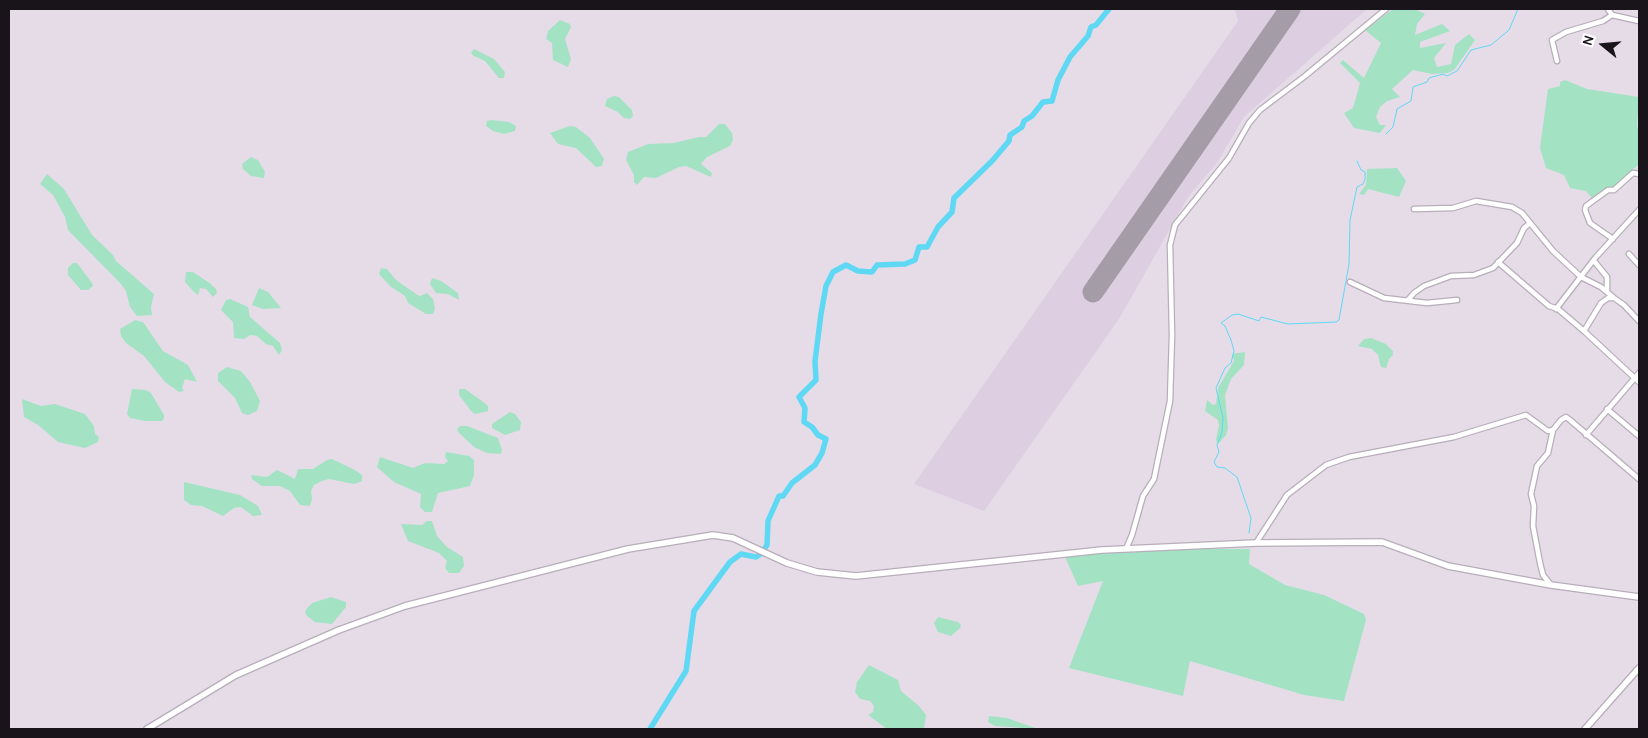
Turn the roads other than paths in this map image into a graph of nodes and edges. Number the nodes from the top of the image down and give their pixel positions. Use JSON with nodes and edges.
{"nodes":[{"id":1,"x":1386,"y":9,"type":"edge"},
{"id":2,"x":1608,"y":9,"type":"edge"},
{"id":3,"x":1612,"y":14,"type":"junction"},
{"id":4,"x":1639,"y":21,"type":"edge"},
{"id":5,"x":1557,"y":61,"type":"dead end"},
{"id":6,"x":1639,"y":174,"type":"edge"},
{"id":7,"x":1414,"y":209,"type":"dead end"},
{"id":8,"x":1639,"y":210,"type":"edge"},
{"id":9,"x":1529,"y":224,"type":"junction"},
{"id":10,"x":1614,"y":239,"type":"junction"},
{"id":11,"x":1629,"y":254,"type":"dead end"},
{"id":12,"x":1594,"y":261,"type":"junction"},
{"id":13,"x":1498,"y":262,"type":"junction"},
{"id":14,"x":1639,"y":265,"type":"edge"},
{"id":15,"x":1581,"y":277,"type":"junction"},
{"id":16,"x":1350,"y":282,"type":"dead end"},
{"id":17,"x":1607,"y":292,"type":"junction"},
{"id":18,"x":1614,"y":298,"type":"junction"},
{"id":19,"x":1408,"y":300,"type":"junction"},
{"id":20,"x":1457,"y":300,"type":"dead end"},
{"id":21,"x":1556,"y":309,"type":"junction"},
{"id":22,"x":1639,"y":321,"type":"edge"},
{"id":23,"x":1584,"y":331,"type":"junction"},
{"id":24,"x":1639,"y":373,"type":"edge"},
{"id":25,"x":1634,"y":378,"type":"junction"},
{"id":26,"x":1639,"y":382,"type":"edge"},
{"id":27,"x":1607,"y":409,"type":"junction"},
{"id":28,"x":1553,"y":430,"type":"junction"},
{"id":29,"x":1586,"y":435,"type":"junction"},
{"id":30,"x":1639,"y":436,"type":"edge"},
{"id":31,"x":1639,"y":480,"type":"edge"},
{"id":32,"x":1256,"y":543,"type":"junction"},
{"id":33,"x":1126,"y":549,"type":"junction"},
{"id":34,"x":1551,"y":585,"type":"junction"},
{"id":35,"x":1639,"y":597,"type":"edge"},
{"id":36,"x":1639,"y":668,"type":"edge"},
{"id":37,"x":147,"y":729,"type":"edge"},
{"id":38,"x":1585,"y":729,"type":"edge"}],
"edges":[{"from":1,"to":33,"type":"street"},
{"from":2,"to":3,"type":"street"},
{"from":3,"to":4,"type":"street"},
{"from":3,"to":5,"type":"street"},
{"from":6,"to":10,"type":"street"},
{"from":7,"to":9,"type":"street"},
{"from":8,"to":10,"type":"street"},
{"from":9,"to":13,"type":"street"},
{"from":9,"to":15,"type":"street"},
{"from":10,"to":12,"type":"street"},
{"from":11,"to":14,"type":"street"},
{"from":12,"to":15,"type":"street"},
{"from":12,"to":17,"type":"street"},
{"from":13,"to":19,"type":"street"},
{"from":13,"to":21,"type":"street"},
{"from":15,"to":17,"type":"street"},
{"from":15,"to":21,"type":"street"},
{"from":16,"to":19,"type":"street"},
{"from":17,"to":18,"type":"street"},
{"from":18,"to":22,"type":"street"},
{"from":18,"to":23,"type":"street"},
{"from":19,"to":20,"type":"street"},
{"from":21,"to":23,"type":"street"},
{"from":23,"to":25,"type":"street"},
{"from":24,"to":25,"type":"street"},
{"from":25,"to":26,"type":"street"},
{"from":25,"to":27,"type":"street"},
{"from":27,"to":29,"type":"street"},
{"from":27,"to":30,"type":"street"},
{"from":28,"to":29,"type":"street"},
{"from":28,"to":32,"type":"street"},
{"from":28,"to":34,"type":"street"},
{"from":29,"to":31,"type":"street"},
{"from":32,"to":33,"type":"main road"},
{"from":32,"to":34,"type":"main road"},
{"from":33,"to":37,"type":"main road"},
{"from":34,"to":35,"type":"main road"},
{"from":36,"to":38,"type":"main road"}]}
